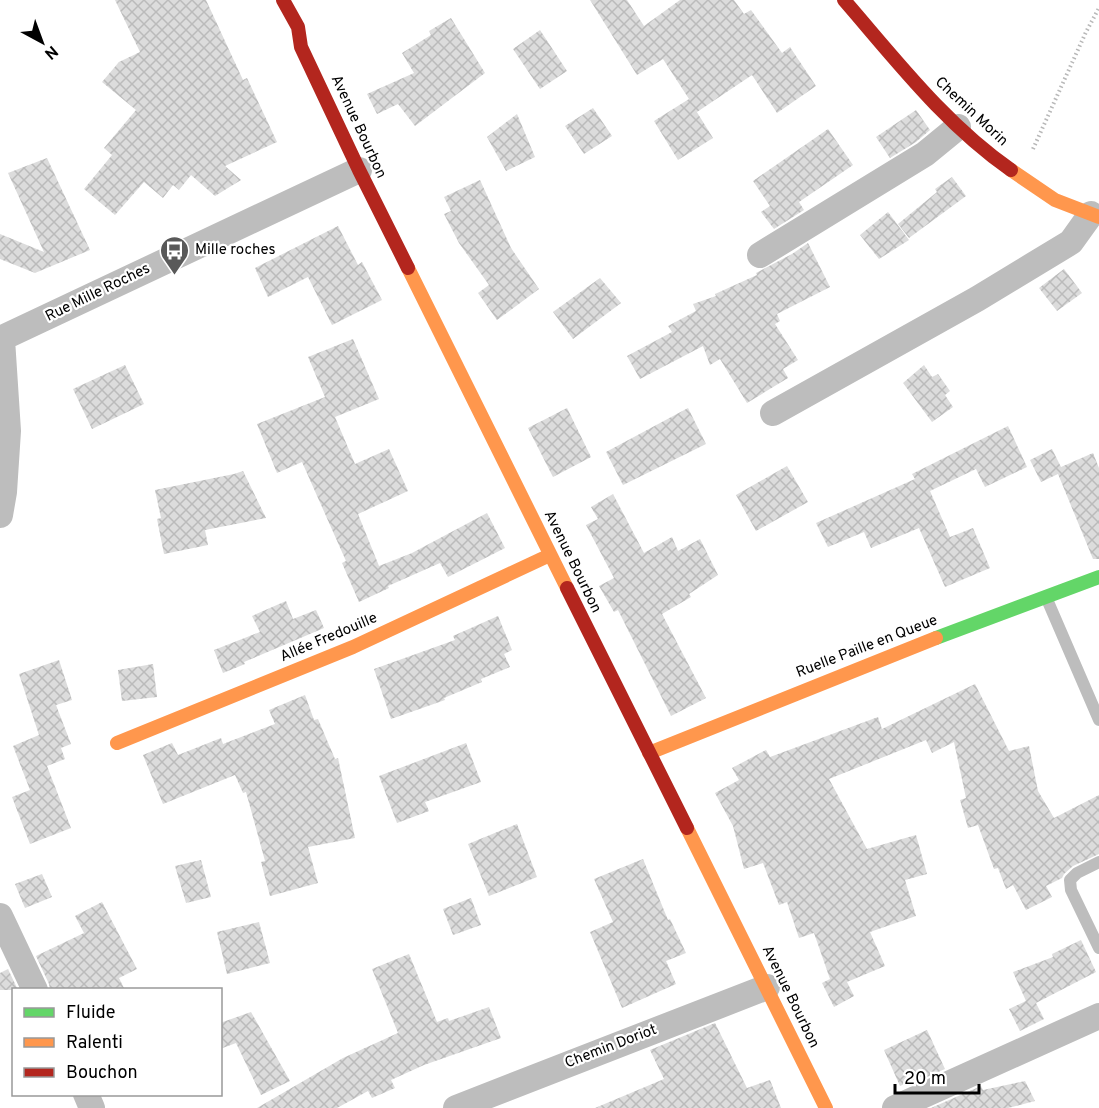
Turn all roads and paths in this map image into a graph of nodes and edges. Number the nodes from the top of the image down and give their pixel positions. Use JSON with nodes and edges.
{"nodes":[{"id":1,"x":283,"y":0,"type":"edge"},
{"id":2,"x":844,"y":0,"type":"edge"},
{"id":3,"x":1099,"y":8,"type":"edge"},
{"id":4,"x":303,"y":10,"type":"dead end"},
{"id":5,"x":298,"y":27,"type":"junction"},
{"id":6,"x":958,"y":127,"type":"junction"},
{"id":7,"x":359,"y":170,"type":"junction"},
{"id":8,"x":1021,"y":177,"type":"junction"},
{"id":9,"x":1095,"y":215,"type":"edge"},
{"id":10,"x":760,"y":255,"type":"dead end"},
{"id":11,"x":1,"y":339,"type":"edge"},
{"id":12,"x":773,"y":413,"type":"dead end"},
{"id":13,"x":1,"y":500,"type":"edge"},
{"id":14,"x":550,"y":555,"type":"junction"},
{"id":15,"x":1099,"y":577,"type":"edge"},
{"id":16,"x":1046,"y":596,"type":"junction"},
{"id":17,"x":1099,"y":720,"type":"edge"},
{"id":18,"x":117,"y":743,"type":"dead end"},
{"id":19,"x":648,"y":753,"type":"junction"},
{"id":20,"x":1099,"y":862,"type":"edge"},
{"id":21,"x":0,"y":916,"type":"edge"},
{"id":22,"x":1099,"y":948,"type":"edge"},
{"id":23,"x":767,"y":987,"type":"junction"},
{"id":24,"x":34,"y":988,"type":"edge"},
{"id":25,"x":1099,"y":1016,"type":"edge"},
{"id":26,"x":456,"y":1108,"type":"edge"},
{"id":27,"x":826,"y":1108,"type":"edge"},
{"id":28,"x":895,"y":1108,"type":"edge"}],
"edges":[{"from":1,"to":5,"type":"street","name":"Avenue Bourbon"},
{"from":2,"to":6,"type":"street","name":"Chemin Morin"},
{"from":3,"to":8,"type":"path"},
{"from":4,"to":5,"type":"street"},
{"from":5,"to":7,"type":"street","name":"Avenue Bourbon"},
{"from":6,"to":8,"type":"street","name":"Chemin Morin"},
{"from":6,"to":10,"type":"street"},
{"from":7,"to":11,"type":"street","name":"Rue Mille Roches"},
{"from":7,"to":14,"type":"street","name":"Avenue Bourbon"},
{"from":8,"to":9,"type":"street","name":"Chemin Morin"},
{"from":9,"to":12,"type":"street"},
{"from":11,"to":13,"type":"street"},
{"from":14,"to":18,"type":"street","name":"Allée Fredouille"},
{"from":14,"to":19,"type":"street","name":"Avenue Bourbon"},
{"from":15,"to":16,"type":"street","name":"Ruelle Paille en Queue"},
{"from":16,"to":17,"type":"lane"},
{"from":16,"to":19,"type":"street","name":"Ruelle Paille en Queue"},
{"from":19,"to":23,"type":"street","name":"Avenue Bourbon"},
{"from":20,"to":22,"type":"lane"},
{"from":21,"to":24,"type":"street"},
{"from":23,"to":26,"type":"street","name":"Chemin Doriot"},
{"from":23,"to":27,"type":"street","name":"Avenue Bourbon"},
{"from":25,"to":28,"type":"street"}]}
